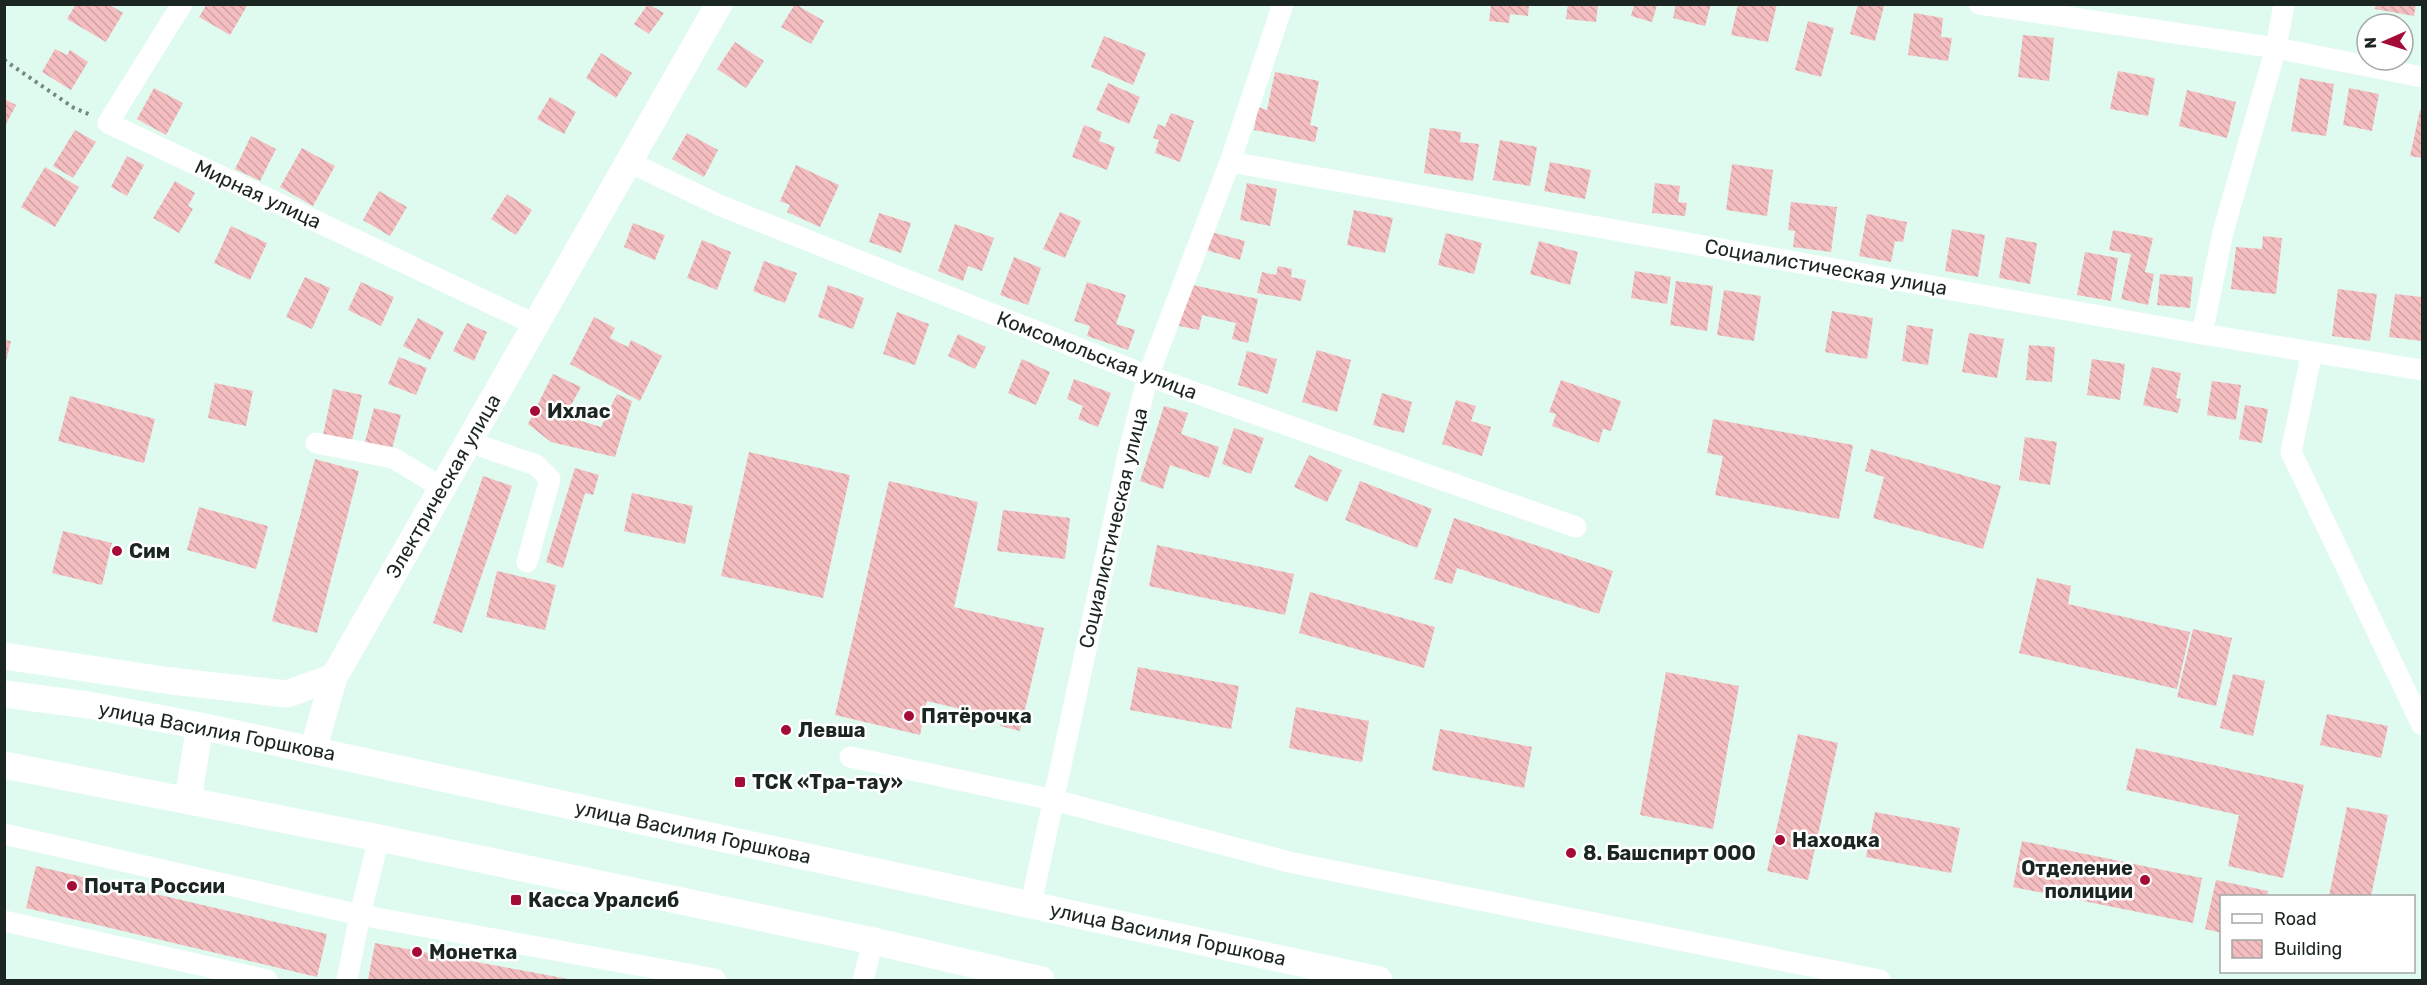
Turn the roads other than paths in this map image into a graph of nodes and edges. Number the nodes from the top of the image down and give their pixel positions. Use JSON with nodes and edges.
{"nodes":[{"id":1,"x":182,"y":4,"type":"edge"},
{"id":2,"x":719,"y":4,"type":"edge"},
{"id":3,"x":1283,"y":4,"type":"edge"},
{"id":4,"x":1979,"y":4,"type":"edge"},
{"id":5,"x":2284,"y":4,"type":"edge"},
{"id":6,"x":2276,"y":48,"type":"junction"},
{"id":7,"x":2422,"y":76,"type":"edge"},
{"id":8,"x":627,"y":161,"type":"junction"},
{"id":9,"x":1230,"y":162,"type":"junction"},
{"id":10,"x":534,"y":324,"type":"junction"},
{"id":11,"x":2202,"y":334,"type":"junction"},
{"id":12,"x":2312,"y":352,"type":"junction"},
{"id":13,"x":2422,"y":370,"type":"edge"},
{"id":14,"x":1148,"y":376,"type":"junction"},
{"id":15,"x":469,"y":442,"type":"junction"},
{"id":16,"x":316,"y":443,"type":"dead end"},
{"id":17,"x":443,"y":488,"type":"junction"},
{"id":18,"x":1576,"y":527,"type":"dead end"},
{"id":19,"x":527,"y":562,"type":"dead end"},
{"id":20,"x":4,"y":656,"type":"edge"},
{"id":21,"x":334,"y":677,"type":"junction"},
{"id":22,"x":4,"y":694,"type":"edge"},
{"id":23,"x":2422,"y":725,"type":"edge"},
{"id":24,"x":200,"y":726,"type":"junction"},
{"id":25,"x":313,"y":750,"type":"junction"},
{"id":26,"x":850,"y":757,"type":"dead end"},
{"id":27,"x":4,"y":765,"type":"edge"},
{"id":28,"x":188,"y":799,"type":"junction"},
{"id":29,"x":1054,"y":800,"type":"junction"},
{"id":30,"x":4,"y":834,"type":"edge"},
{"id":31,"x":379,"y":838,"type":"junction"},
{"id":32,"x":1031,"y":904,"type":"junction"},
{"id":33,"x":360,"y":915,"type":"junction"},
{"id":34,"x":4,"y":921,"type":"edge"},
{"id":35,"x":873,"y":941,"type":"junction"},
{"id":36,"x":263,"y":980,"type":"edge"},
{"id":37,"x":717,"y":980,"type":"edge"},
{"id":38,"x":347,"y":981,"type":"edge"},
{"id":39,"x":863,"y":981,"type":"edge"},
{"id":40,"x":1041,"y":981,"type":"edge"},
{"id":41,"x":1379,"y":981,"type":"edge"},
{"id":42,"x":1880,"y":981,"type":"edge"}],
"edges":[{"from":1,"to":10,"type":"street","name":"Мирная улица"},
{"from":2,"to":8,"type":"main road","name":"Электрическая улица"},
{"from":3,"to":9,"type":"street","name":"Социалистическая улица"},
{"from":4,"to":6,"type":"street"},
{"from":5,"to":6,"type":"street"},
{"from":6,"to":7,"type":"street"},
{"from":6,"to":11,"type":"street"},
{"from":8,"to":10,"type":"main road","name":"Электрическая улица"},
{"from":8,"to":14,"type":"street","name":"Комсомольская улица"},
{"from":9,"to":11,"type":"street","name":"Социалистическая улица"},
{"from":9,"to":14,"type":"street","name":"Социалистическая улица"},
{"from":10,"to":15,"type":"main road","name":"Электрическая улица"},
{"from":11,"to":12,"type":"street","name":"Социалистическая улица"},
{"from":12,"to":13,"type":"street","name":"Социалистическая улица"},
{"from":12,"to":23,"type":"street"},
{"from":14,"to":18,"type":"street","name":"Комсомольская улица"},
{"from":14,"to":29,"type":"street","name":"Социалистическая улица"},
{"from":15,"to":17,"type":"main road","name":"Электрическая улица"},
{"from":15,"to":19,"type":"street"},
{"from":16,"to":17,"type":"street"},
{"from":17,"to":21,"type":"main road","name":"Электрическая улица"},
{"from":20,"to":21,"type":"main road"},
{"from":21,"to":25,"type":"main road","name":"Электрическая улица"},
{"from":22,"to":24,"type":"main road","name":"улица Василия Горшкова"},
{"from":24,"to":25,"type":"main road","name":"улица Василия Горшкова"},
{"from":24,"to":28,"type":"main road"},
{"from":25,"to":32,"type":"main road","name":"улица Василия Горшкова"},
{"from":26,"to":29,"type":"street"},
{"from":27,"to":28,"type":"main road"},
{"from":28,"to":31,"type":"main road"},
{"from":29,"to":32,"type":"street","name":"Социалистическая улица"},
{"from":29,"to":42,"type":"street"},
{"from":30,"to":33,"type":"street"},
{"from":31,"to":33,"type":"street"},
{"from":31,"to":35,"type":"main road"},
{"from":32,"to":41,"type":"main road","name":"улица Василия Горшкова"},
{"from":33,"to":37,"type":"street"},
{"from":33,"to":38,"type":"street"},
{"from":34,"to":36,"type":"street"},
{"from":35,"to":39,"type":"street"},
{"from":35,"to":40,"type":"main road"}]}
